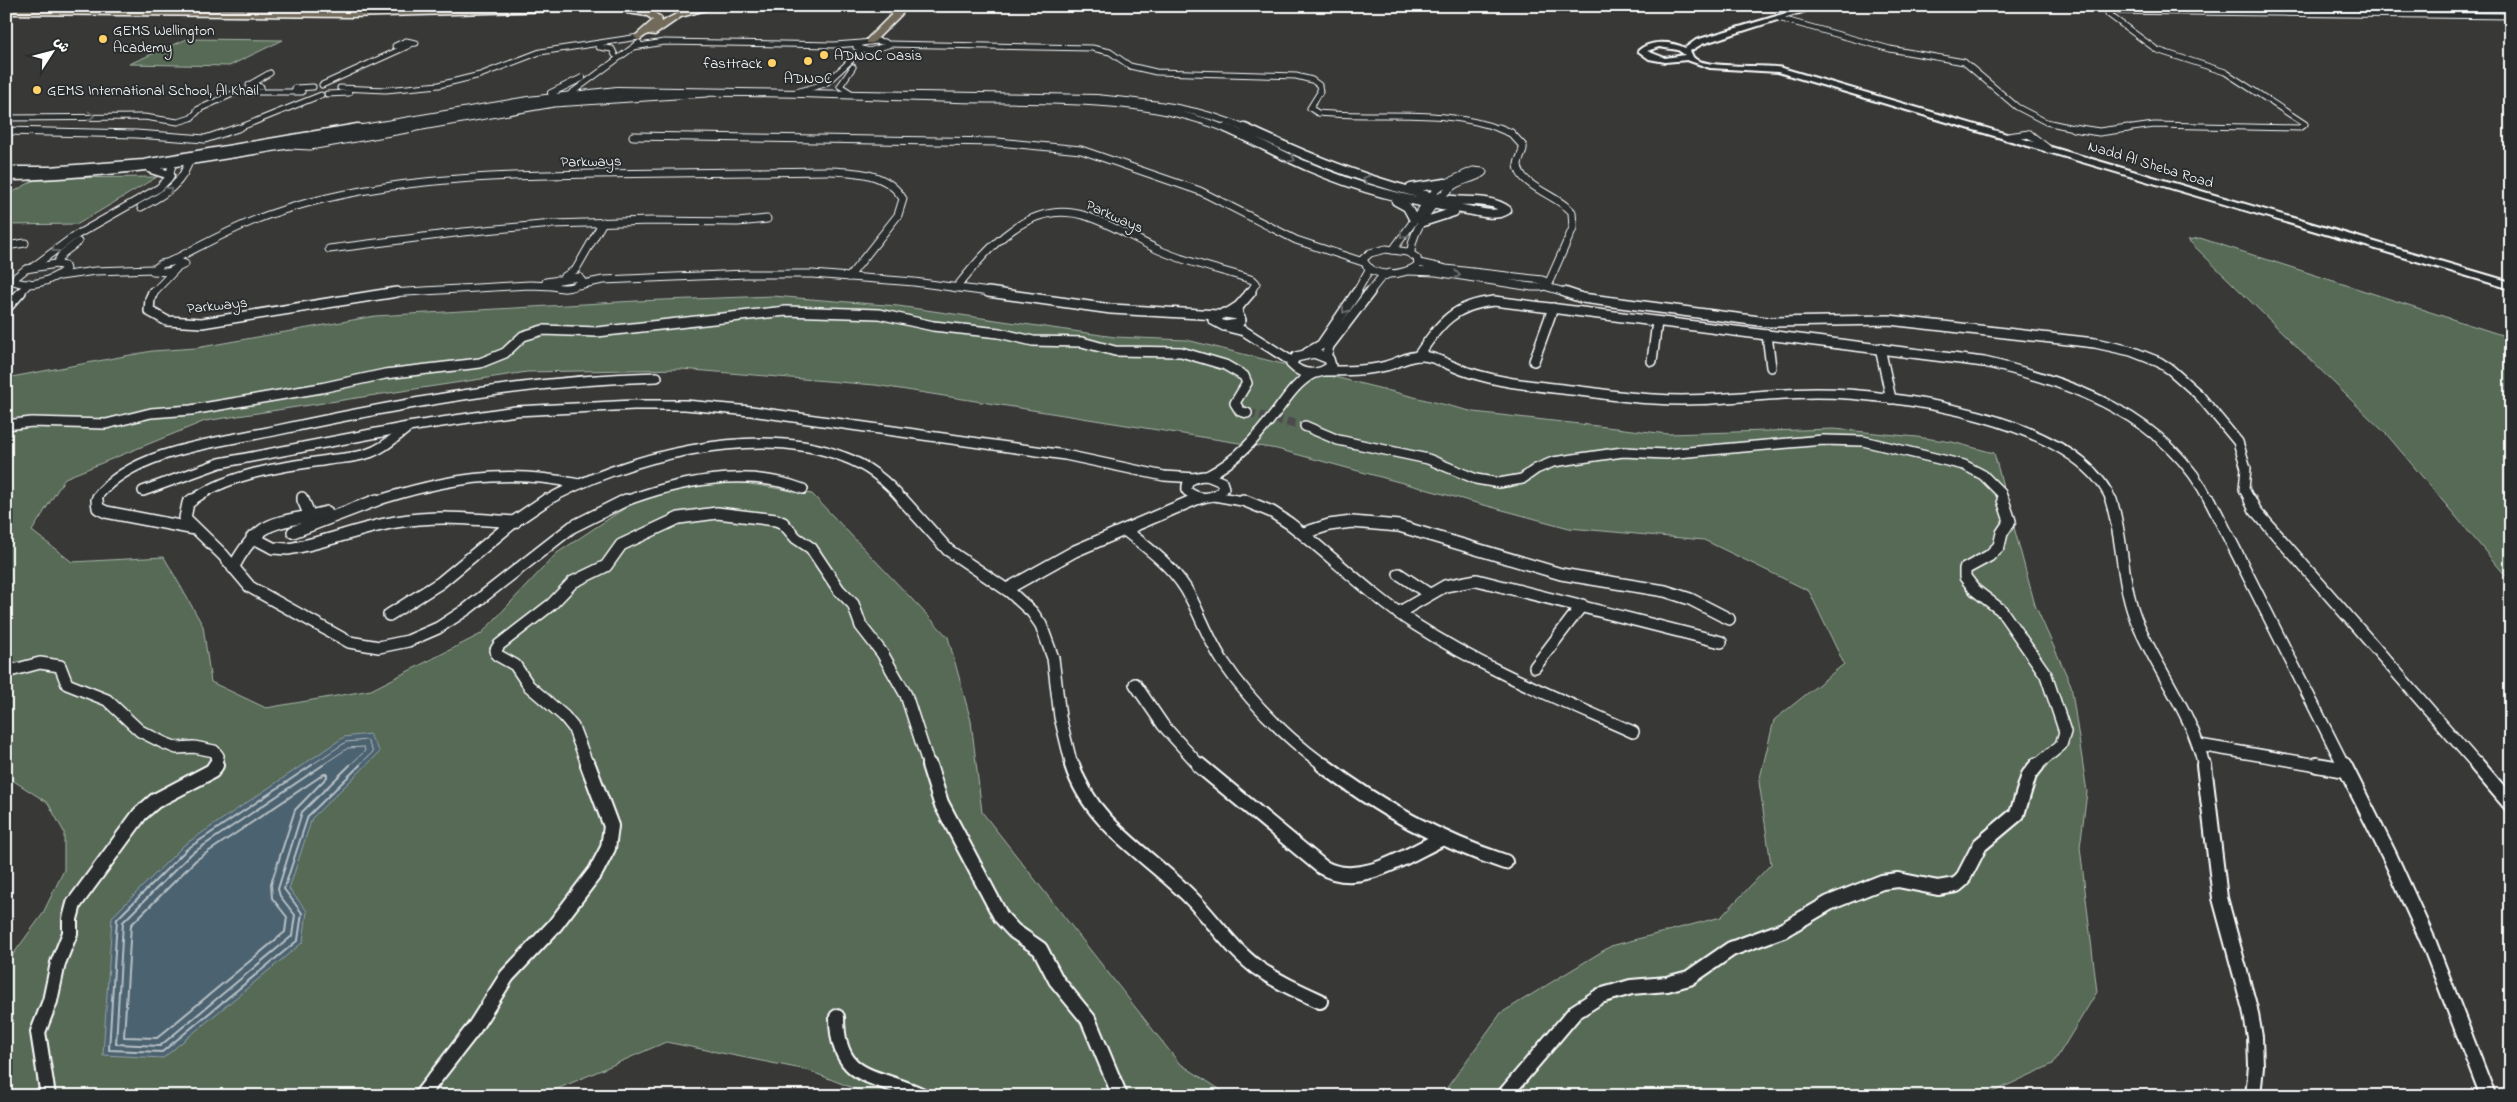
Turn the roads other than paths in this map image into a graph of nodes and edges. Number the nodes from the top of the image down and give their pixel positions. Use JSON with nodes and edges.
{"nodes":[{"id":1,"x":7,"y":6,"type":"edge"},
{"id":2,"x":505,"y":6,"type":"edge"},
{"id":3,"x":647,"y":6,"type":"edge"},
{"id":4,"x":716,"y":6,"type":"edge"},
{"id":5,"x":901,"y":6,"type":"edge"},
{"id":6,"x":1818,"y":6,"type":"edge"},
{"id":7,"x":544,"y":10,"type":"junction"},
{"id":8,"x":6,"y":13,"type":"edge"},
{"id":9,"x":2511,"y":16,"type":"edge"},
{"id":10,"x":1778,"y":18,"type":"junction"},
{"id":11,"x":643,"y":37,"type":"junction"},
{"id":12,"x":664,"y":42,"type":"junction"},
{"id":13,"x":1702,"y":42,"type":"junction"},
{"id":14,"x":1675,"y":43,"type":"junction"},
{"id":15,"x":594,"y":44,"type":"junction"},
{"id":16,"x":887,"y":44,"type":"junction"},
{"id":17,"x":834,"y":45,"type":"junction"},
{"id":18,"x":867,"y":45,"type":"junction"},
{"id":19,"x":408,"y":46,"type":"dead end"},
{"id":20,"x":634,"y":47,"type":"junction"},
{"id":21,"x":580,"y":48,"type":"junction"},
{"id":22,"x":858,"y":49,"type":"junction"},
{"id":23,"x":1687,"y":53,"type":"junction"},
{"id":24,"x":615,"y":55,"type":"junction"},
{"id":25,"x":1678,"y":59,"type":"junction"},
{"id":26,"x":1782,"y":71,"type":"junction"},
{"id":27,"x":837,"y":75,"type":"junction"},
{"id":28,"x":846,"y":75,"type":"junction"},
{"id":29,"x":342,"y":79,"type":"junction"},
{"id":30,"x":583,"y":81,"type":"junction"},
{"id":31,"x":322,"y":85,"type":"junction"},
{"id":32,"x":313,"y":87,"type":"junction"},
{"id":33,"x":339,"y":87,"type":"junction"},
{"id":34,"x":629,"y":90,"type":"junction"},
{"id":35,"x":262,"y":91,"type":"junction"},
{"id":36,"x":796,"y":92,"type":"junction"},
{"id":37,"x":851,"y":93,"type":"junction"},
{"id":38,"x":303,"y":94,"type":"junction"},
{"id":39,"x":711,"y":94,"type":"junction"},
{"id":40,"x":324,"y":95,"type":"junction"},
{"id":41,"x":565,"y":97,"type":"junction"},
{"id":42,"x":297,"y":103,"type":"junction"},
{"id":43,"x":503,"y":104,"type":"junction"},
{"id":44,"x":6,"y":112,"type":"edge"},
{"id":45,"x":42,"y":115,"type":"junction"},
{"id":46,"x":6,"y":118,"type":"edge"},
{"id":47,"x":2046,"y":122,"type":"junction"},
{"id":48,"x":388,"y":128,"type":"junction"},
{"id":49,"x":2031,"y":129,"type":"junction"},
{"id":50,"x":6,"y":131,"type":"edge"},
{"id":51,"x":371,"y":135,"type":"junction"},
{"id":52,"x":633,"y":136,"type":"dead end"},
{"id":53,"x":2008,"y":138,"type":"junction"},
{"id":54,"x":290,"y":145,"type":"junction"},
{"id":55,"x":2048,"y":150,"type":"junction"},
{"id":56,"x":220,"y":155,"type":"junction"},
{"id":57,"x":190,"y":159,"type":"junction"},
{"id":58,"x":173,"y":161,"type":"junction"},
{"id":59,"x":131,"y":169,"type":"junction"},
{"id":60,"x":6,"y":171,"type":"edge"},
{"id":61,"x":187,"y":172,"type":"junction"},
{"id":62,"x":170,"y":175,"type":"junction"},
{"id":63,"x":6,"y":176,"type":"edge"},
{"id":64,"x":1445,"y":183,"type":"junction"},
{"id":65,"x":1389,"y":186,"type":"junction"},
{"id":66,"x":1378,"y":192,"type":"junction"},
{"id":67,"x":1427,"y":200,"type":"junction"},
{"id":68,"x":1439,"y":202,"type":"junction"},
{"id":69,"x":1474,"y":211,"type":"junction"},
{"id":70,"x":767,"y":219,"type":"dead end"},
{"id":71,"x":1414,"y":220,"type":"junction"},
{"id":72,"x":602,"y":222,"type":"junction"},
{"id":73,"x":1423,"y":222,"type":"junction"},
{"id":74,"x":25,"y":243,"type":"dead end"},
{"id":75,"x":6,"y":246,"type":"edge"},
{"id":76,"x":329,"y":249,"type":"dead end"},
{"id":77,"x":1392,"y":250,"type":"junction"},
{"id":78,"x":1342,"y":253,"type":"junction"},
{"id":79,"x":1370,"y":253,"type":"junction"},
{"id":80,"x":187,"y":254,"type":"junction"},
{"id":81,"x":1410,"y":254,"type":"junction"},
{"id":82,"x":169,"y":262,"type":"junction"},
{"id":83,"x":183,"y":262,"type":"junction"},
{"id":84,"x":1363,"y":262,"type":"junction"},
{"id":85,"x":1419,"y":263,"type":"junction"},
{"id":86,"x":56,"y":264,"type":"junction"},
{"id":87,"x":161,"y":264,"type":"junction"},
{"id":88,"x":33,"y":267,"type":"junction"},
{"id":89,"x":66,"y":267,"type":"junction"},
{"id":90,"x":1370,"y":268,"type":"junction"},
{"id":91,"x":576,"y":269,"type":"junction"},
{"id":92,"x":175,"y":270,"type":"junction"},
{"id":93,"x":154,"y":271,"type":"junction"},
{"id":94,"x":1408,"y":271,"type":"junction"},
{"id":95,"x":1390,"y":273,"type":"junction"},
{"id":96,"x":54,"y":277,"type":"junction"},
{"id":97,"x":849,"y":277,"type":"junction"},
{"id":98,"x":579,"y":280,"type":"junction"},
{"id":99,"x":557,"y":281,"type":"junction"},
{"id":100,"x":160,"y":282,"type":"junction"},
{"id":101,"x":29,"y":283,"type":"junction"},
{"id":102,"x":1546,"y":284,"type":"junction"},
{"id":103,"x":2511,"y":286,"type":"edge"},
{"id":104,"x":956,"y":288,"type":"junction"},
{"id":105,"x":1239,"y":306,"type":"junction"},
{"id":106,"x":1553,"y":308,"type":"junction"},
{"id":107,"x":6,"y":309,"type":"edge"},
{"id":108,"x":1228,"y":313,"type":"junction"},
{"id":109,"x":1216,"y":318,"type":"junction"},
{"id":110,"x":1239,"y":319,"type":"junction"},
{"id":111,"x":1657,"y":322,"type":"junction"},
{"id":112,"x":1228,"y":327,"type":"junction"},
{"id":113,"x":1247,"y":333,"type":"junction"},
{"id":114,"x":1766,"y":335,"type":"junction"},
{"id":115,"x":1880,"y":348,"type":"junction"},
{"id":116,"x":1275,"y":352,"type":"junction"},
{"id":117,"x":1303,"y":354,"type":"junction"},
{"id":118,"x":1418,"y":356,"type":"junction"},
{"id":119,"x":1329,"y":360,"type":"junction"},
{"id":120,"x":1291,"y":361,"type":"junction"},
{"id":121,"x":1534,"y":361,"type":"dead end"},
{"id":122,"x":1652,"y":361,"type":"dead end"},
{"id":123,"x":1771,"y":367,"type":"dead end"},
{"id":124,"x":1296,"y":370,"type":"junction"},
{"id":125,"x":1357,"y":370,"type":"junction"},
{"id":126,"x":1324,"y":371,"type":"junction"},
{"id":127,"x":1314,"y":373,"type":"junction"},
{"id":128,"x":657,"y":377,"type":"dead end"},
{"id":129,"x":1295,"y":385,"type":"junction"},
{"id":130,"x":1890,"y":399,"type":"junction"},
{"id":131,"x":1247,"y":413,"type":"dead end"},
{"id":132,"x":6,"y":425,"type":"edge"},
{"id":133,"x":1305,"y":426,"type":"tunnel mouth"},
{"id":134,"x":408,"y":428,"type":"junction"},
{"id":135,"x":1229,"y":465,"type":"junction"},
{"id":136,"x":1164,"y":476,"type":"junction"},
{"id":137,"x":1207,"y":476,"type":"junction"},
{"id":138,"x":1196,"y":478,"type":"junction"},
{"id":139,"x":578,"y":484,"type":"junction"},
{"id":140,"x":1222,"y":485,"type":"junction"},
{"id":141,"x":804,"y":489,"type":"dead end"},
{"id":142,"x":1186,"y":490,"type":"junction"},
{"id":143,"x":143,"y":491,"type":"dead end"},
{"id":144,"x":1214,"y":496,"type":"junction"},
{"id":145,"x":302,"y":497,"type":"dead end"},
{"id":146,"x":1203,"y":498,"type":"junction"},
{"id":147,"x":1247,"y":500,"type":"junction"},
{"id":148,"x":369,"y":503,"type":"junction"},
{"id":149,"x":1181,"y":505,"type":"junction"},
{"id":150,"x":310,"y":516,"type":"junction"},
{"id":151,"x":515,"y":522,"type":"junction"},
{"id":152,"x":195,"y":529,"type":"junction"},
{"id":153,"x":1126,"y":531,"type":"junction"},
{"id":154,"x":293,"y":532,"type":"dead end"},
{"id":155,"x":1304,"y":533,"type":"junction"},
{"id":156,"x":252,"y":537,"type":"junction"},
{"id":157,"x":233,"y":568,"type":"junction"},
{"id":158,"x":1399,"y":574,"type":"dead end"},
{"id":159,"x":1007,"y":589,"type":"junction"},
{"id":160,"x":1429,"y":594,"type":"junction"},
{"id":161,"x":1582,"y":605,"type":"junction"},
{"id":162,"x":1398,"y":613,"type":"junction"},
{"id":163,"x":389,"y":615,"type":"dead end"},
{"id":164,"x":1729,"y":619,"type":"dead end"},
{"id":165,"x":1721,"y":642,"type":"dead end"},
{"id":166,"x":1535,"y":668,"type":"dead end"},
{"id":167,"x":6,"y":672,"type":"edge"},
{"id":168,"x":1135,"y":684,"type":"dead end"},
{"id":169,"x":1632,"y":732,"type":"dead end"},
{"id":170,"x":2199,"y":745,"type":"junction"},
{"id":171,"x":2346,"y":770,"type":"junction"},
{"id":172,"x":2511,"y":805,"type":"edge"},
{"id":173,"x":1442,"y":839,"type":"junction"},
{"id":174,"x":1505,"y":862,"type":"dead end"},
{"id":175,"x":1320,"y":1001,"type":"dead end"},
{"id":176,"x":837,"y":1017,"type":"dead end"},
{"id":177,"x":48,"y":1096,"type":"edge"},
{"id":178,"x":421,"y":1096,"type":"edge"},
{"id":179,"x":923,"y":1096,"type":"edge"},
{"id":180,"x":1120,"y":1096,"type":"edge"},
{"id":181,"x":1504,"y":1096,"type":"edge"},
{"id":182,"x":2253,"y":1096,"type":"edge"},
{"id":183,"x":2488,"y":1096,"type":"edge"}],
"edges":[{"from":1,"to":2,"type":"highway"},
{"from":3,"to":7,"type":"highway"},
{"from":4,"to":11,"type":"highway"},
{"from":5,"to":18,"type":"highway"},
{"from":6,"to":10,"type":"main road"},
{"from":7,"to":8,"type":"highway"},
{"from":7,"to":11,"type":"highway"},
{"from":9,"to":47,"type":"street"},
{"from":10,"to":13,"type":"main road"},
{"from":10,"to":47,"type":"street"},
{"from":11,"to":12,"type":"street"},
{"from":11,"to":15,"type":"street"},
{"from":11,"to":20,"type":"street"},
{"from":11,"to":24,"type":"street"},
{"from":12,"to":17,"type":"street"},
{"from":12,"to":20,"type":"street"},
{"from":13,"to":14,"type":"main road"},
{"from":13,"to":23,"type":"main road"},
{"from":14,"to":23,"type":"main road","name":"Nadd Al Sheba Road"},
{"from":14,"to":25,"type":"main road"},
{"from":15,"to":21,"type":"street"},
{"from":15,"to":33,"type":"street"},
{"from":16,"to":18,"type":"street"},
{"from":16,"to":18,"type":"street"},
{"from":16,"to":102,"type":"street"},
{"from":17,"to":18,"type":"street"},
{"from":17,"to":22,"type":"street"},
{"from":18,"to":22,"type":"street"},
{"from":18,"to":22,"type":"street"},
{"from":18,"to":28,"type":"street"},
{"from":19,"to":29,"type":"street"},
{"from":20,"to":30,"type":"street"},
{"from":21,"to":24,"type":"street"},
{"from":21,"to":40,"type":"street"},
{"from":22,"to":27,"type":"street"},
{"from":23,"to":25,"type":"main road"},
{"from":23,"to":26,"type":"main road","name":"Nadd Al Sheba Road"},
{"from":24,"to":30,"type":"street"},
{"from":25,"to":26,"type":"main road","name":"Nadd Al Sheba Road"},
{"from":26,"to":53,"type":"main road","name":"Nadd Al Sheba Road"},
{"from":27,"to":28,"type":"street"},
{"from":27,"to":36,"type":"street"},
{"from":28,"to":37,"type":"street"},
{"from":29,"to":31,"type":"street"},
{"from":29,"to":33,"type":"street"},
{"from":30,"to":34,"type":"street"},
{"from":30,"to":41,"type":"street"},
{"from":30,"to":43,"type":"street"},
{"from":31,"to":32,"type":"street"},
{"from":31,"to":33,"type":"street"},
{"from":32,"to":35,"type":"street"},
{"from":32,"to":38,"type":"street"},
{"from":33,"to":40,"type":"street"},
{"from":34,"to":36,"type":"street"},
{"from":34,"to":41,"type":"street"},
{"from":35,"to":38,"type":"street"},
{"from":45,"to":35,"type":"street","one_way":true},
{"from":36,"to":37,"type":"street"},
{"from":65,"to":37,"type":"street","one_way":true},
{"from":38,"to":40,"type":"street"},
{"from":38,"to":42,"type":"street"},
{"from":39,"to":41,"type":"street"},
{"from":39,"to":51,"type":"street"},
{"from":39,"to":66,"type":"street","one_way":true},
{"from":40,"to":42,"type":"street"},
{"from":41,"to":43,"type":"street"},
{"from":41,"to":48,"type":"street"},
{"from":42,"to":50,"type":"street"},
{"from":43,"to":57,"type":"street"},
{"from":44,"to":45,"type":"street"},
{"from":45,"to":46,"type":"street"},
{"from":47,"to":49,"type":"street"},
{"from":48,"to":51,"type":"street"},
{"from":48,"to":54,"type":"street"},
{"from":49,"to":53,"type":"street"},
{"from":49,"to":55,"type":"street"},
{"from":51,"to":54,"type":"street"},
{"from":52,"to":78,"type":"street"},
{"from":53,"to":55,"type":"main road","name":"Nadd Al Sheba Road"},
{"from":54,"to":56,"type":"street"},
{"from":55,"to":103,"type":"main road","name":"Nadd Al Sheba Road"},
{"from":56,"to":57,"type":"street"},
{"from":56,"to":61,"type":"street"},
{"from":57,"to":58,"type":"street"},
{"from":57,"to":61,"type":"street"},
{"from":58,"to":59,"type":"street"},
{"from":58,"to":60,"type":"street"},
{"from":58,"to":62,"type":"street"},
{"from":59,"to":62,"type":"street"},
{"from":59,"to":63,"type":"street"},
{"from":86,"to":61,"type":"street","one_way":true},
{"from":62,"to":88,"type":"street","one_way":true},
{"from":64,"to":65,"type":"street"},
{"from":64,"to":67,"type":"street"},
{"from":64,"to":68,"type":"street"},
{"from":65,"to":67,"type":"street"},
{"from":66,"to":67,"type":"street"},
{"from":66,"to":71,"type":"street"},
{"from":67,"to":68,"type":"street"},
{"from":67,"to":71,"type":"street"},
{"from":68,"to":69,"type":"street"},
{"from":68,"to":69,"type":"street"},
{"from":68,"to":73,"type":"street"},
{"from":69,"to":73,"type":"street"},
{"from":70,"to":72,"type":"street"},
{"from":71,"to":77,"type":"street","one_way":true},
{"from":72,"to":76,"type":"street"},
{"from":72,"to":91,"type":"street"},
{"from":73,"to":81,"type":"street"},
{"from":74,"to":75,"type":"street"},
{"from":77,"to":79,"type":"street"},
{"from":77,"to":81,"type":"street"},
{"from":78,"to":79,"type":"street"},
{"from":78,"to":84,"type":"street"},
{"from":79,"to":84,"type":"street"},
{"from":80,"to":82,"type":"street","name":"Parkways"},
{"from":80,"to":83,"type":"street"},
{"from":80,"to":97,"type":"street","name":"Parkways"},
{"from":81,"to":85,"type":"street"},
{"from":82,"to":83,"type":"street"},
{"from":82,"to":87,"type":"street"},
{"from":83,"to":92,"type":"street","name":"Parkways"},
{"from":84,"to":90,"type":"street"},
{"from":85,"to":94,"type":"street"},
{"from":85,"to":102,"type":"street"},
{"from":86,"to":88,"type":"street"},
{"from":86,"to":89,"type":"street"},
{"from":87,"to":89,"type":"street"},
{"from":87,"to":93,"type":"street"},
{"from":88,"to":101,"type":"street"},
{"from":89,"to":96,"type":"street"},
{"from":90,"to":95,"type":"street"},
{"from":90,"to":117,"type":"street","one_way":true},
{"from":91,"to":98,"type":"street"},
{"from":91,"to":99,"type":"street"},
{"from":92,"to":93,"type":"street"},
{"from":92,"to":100,"type":"street","name":"Parkways"},
{"from":93,"to":96,"type":"street"},
{"from":93,"to":100,"type":"street"},
{"from":94,"to":95,"type":"street"},
{"from":94,"to":102,"type":"street","one_way":true},
{"from":95,"to":119,"type":"street"},
{"from":96,"to":101,"type":"street"},
{"from":97,"to":98,"type":"street"},
{"from":97,"to":104,"type":"street"},
{"from":98,"to":99,"type":"street","name":"Parkways"},
{"from":99,"to":100,"type":"street","name":"Parkways"},
{"from":101,"to":107,"type":"street"},
{"from":102,"to":172,"type":"street"},
{"from":104,"to":105,"type":"street","name":"Parkways"},
{"from":104,"to":109,"type":"street"},
{"from":105,"to":108,"type":"street","name":"Parkways"},
{"from":105,"to":110,"type":"street"},
{"from":106,"to":111,"type":"street"},
{"from":106,"to":118,"type":"street"},
{"from":106,"to":121,"type":"street"},
{"from":108,"to":109,"type":"street"},
{"from":108,"to":110,"type":"street"},
{"from":109,"to":112,"type":"street"},
{"from":110,"to":112,"type":"street"},
{"from":110,"to":113,"type":"street"},
{"from":111,"to":114,"type":"street"},
{"from":111,"to":122,"type":"street"},
{"from":112,"to":113,"type":"street"},
{"from":113,"to":116,"type":"street"},
{"from":114,"to":115,"type":"street"},
{"from":114,"to":123,"type":"street"},
{"from":115,"to":130,"type":"street"},
{"from":115,"to":171,"type":"street"},
{"from":116,"to":117,"type":"street"},
{"from":116,"to":120,"type":"street"},
{"from":117,"to":119,"type":"street"},
{"from":117,"to":120,"type":"street"},
{"from":118,"to":125,"type":"street"},
{"from":118,"to":130,"type":"street"},
{"from":119,"to":125,"type":"street"},
{"from":119,"to":126,"type":"street"},
{"from":120,"to":124,"type":"street"},
{"from":124,"to":127,"type":"street"},
{"from":124,"to":129,"type":"street"},
{"from":125,"to":126,"type":"street"},
{"from":126,"to":127,"type":"street"},
{"from":127,"to":129,"type":"street"},
{"from":128,"to":152,"type":"street"},
{"from":129,"to":135,"type":"street"},
{"from":130,"to":170,"type":"street"},
{"from":131,"to":132,"type":"street"},
{"from":133,"to":181,"type":"street"},
{"from":134,"to":136,"type":"street"},
{"from":134,"to":143,"type":"street"},
{"from":134,"to":152,"type":"street"},
{"from":135,"to":137,"type":"street"},
{"from":135,"to":140,"type":"street"},
{"from":136,"to":138,"type":"street"},
{"from":136,"to":142,"type":"street"},
{"from":137,"to":138,"type":"street"},
{"from":137,"to":140,"type":"street"},
{"from":138,"to":142,"type":"street"},
{"from":139,"to":148,"type":"street"},
{"from":139,"to":151,"type":"street"},
{"from":139,"to":159,"type":"street"},
{"from":140,"to":144,"type":"street"},
{"from":140,"to":147,"type":"street"},
{"from":141,"to":157,"type":"street"},
{"from":142,"to":146,"type":"street"},
{"from":142,"to":149,"type":"street"},
{"from":144,"to":146,"type":"street"},
{"from":144,"to":147,"type":"street"},
{"from":145,"to":150,"type":"street"},
{"from":146,"to":149,"type":"street"},
{"from":147,"to":155,"type":"street"},
{"from":148,"to":150,"type":"street"},
{"from":148,"to":154,"type":"street"},
{"from":149,"to":153,"type":"street"},
{"from":150,"to":156,"type":"street"},
{"from":151,"to":156,"type":"street"},
{"from":151,"to":163,"type":"street"},
{"from":152,"to":157,"type":"street"},
{"from":153,"to":159,"type":"street"},
{"from":153,"to":173,"type":"street"},
{"from":155,"to":162,"type":"street"},
{"from":155,"to":164,"type":"street"},
{"from":156,"to":157,"type":"street"},
{"from":158,"to":160,"type":"street"},
{"from":159,"to":175,"type":"street"},
{"from":160,"to":161,"type":"street"},
{"from":160,"to":162,"type":"street"},
{"from":161,"to":165,"type":"street"},
{"from":161,"to":166,"type":"street"},
{"from":162,"to":169,"type":"street"},
{"from":167,"to":177,"type":"street"},
{"from":168,"to":173,"type":"street"},
{"from":170,"to":171,"type":"street"},
{"from":170,"to":182,"type":"street"},
{"from":171,"to":183,"type":"street"},
{"from":173,"to":174,"type":"street"},
{"from":176,"to":179,"type":"street"},
{"from":178,"to":180,"type":"street"}]}
